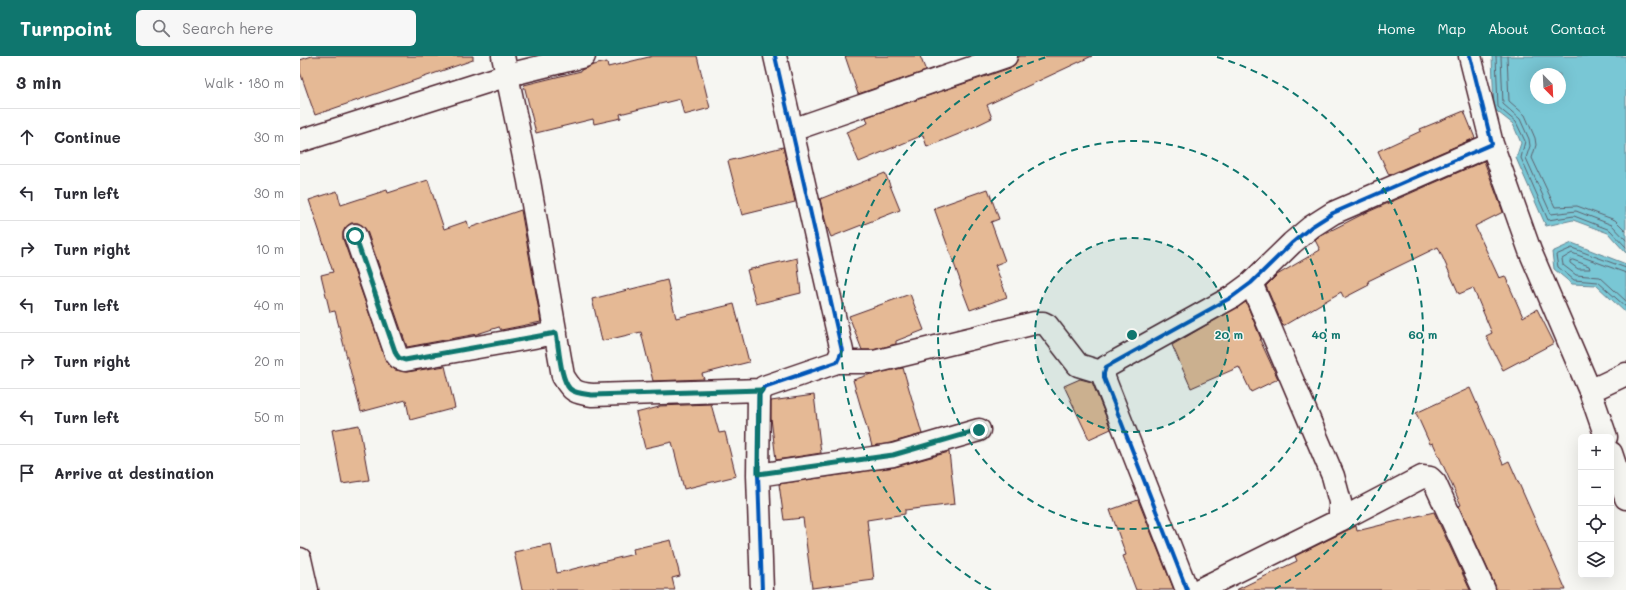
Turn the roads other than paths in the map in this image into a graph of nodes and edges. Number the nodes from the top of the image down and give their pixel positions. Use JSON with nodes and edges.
{"nodes":[{"id":1,"x":584,"y":56,"type":"edge"},
{"id":2,"x":775,"y":56,"type":"edge"},
{"id":3,"x":1006,"y":56,"type":"edge"},
{"id":4,"x":1470,"y":56,"type":"edge"},
{"id":5,"x":505,"y":66,"type":"edge"},
{"id":6,"x":792,"y":130,"type":"junction"},
{"id":7,"x":300,"y":141,"type":"edge"},
{"id":8,"x":1492,"y":144,"type":"junction"},
{"id":9,"x":355,"y":236,"type":"dead end"},
{"id":10,"x":1252,"y":284,"type":"junction"},
{"id":11,"x":556,"y":333,"type":"junction"},
{"id":12,"x":838,"y":362,"type":"junction"},
{"id":13,"x":1104,"y":373,"type":"junction"},
{"id":14,"x":1626,"y":374,"type":"edge"},
{"id":15,"x":762,"y":390,"type":"junction"},
{"id":16,"x":1590,"y":391,"type":"junction"},
{"id":17,"x":979,"y":430,"type":"dead end"},
{"id":18,"x":1605,"y":434,"type":"edge"},
{"id":19,"x":1614,"y":462,"type":"edge"},
{"id":20,"x":758,"y":474,"type":"junction"},
{"id":21,"x":1626,"y":498,"type":"edge"},
{"id":22,"x":1340,"y":520,"type":"junction"},
{"id":23,"x":300,"y":559,"type":"edge"},
{"id":24,"x":307,"y":590,"type":"edge"},
{"id":25,"x":762,"y":590,"type":"edge"},
{"id":26,"x":1187,"y":590,"type":"edge"},
{"id":27,"x":1199,"y":590,"type":"edge"},
{"id":28,"x":1484,"y":590,"type":"edge"}],
"edges":[{"from":1,"to":5,"type":"street"},
{"from":2,"to":6,"type":"street"},
{"from":3,"to":6,"type":"street"},
{"from":4,"to":8,"type":"street"},
{"from":5,"to":7,"type":"street"},
{"from":5,"to":11,"type":"street"},
{"from":6,"to":12,"type":"street"},
{"from":8,"to":10,"type":"street"},
{"from":8,"to":16,"type":"street"},
{"from":9,"to":11,"type":"street"},
{"from":10,"to":13,"type":"street"},
{"from":10,"to":22,"type":"street"},
{"from":11,"to":15,"type":"street"},
{"from":12,"to":13,"type":"street"},
{"from":12,"to":15,"type":"street"},
{"from":13,"to":26,"type":"street"},
{"from":14,"to":16,"type":"street"},
{"from":15,"to":20,"type":"street"},
{"from":16,"to":18,"type":"street"},
{"from":17,"to":20,"type":"street"},
{"from":19,"to":21,"type":"street"},
{"from":20,"to":25,"type":"street"},
{"from":22,"to":27,"type":"street"},
{"from":22,"to":28,"type":"street"},
{"from":23,"to":24,"type":"street"}]}
